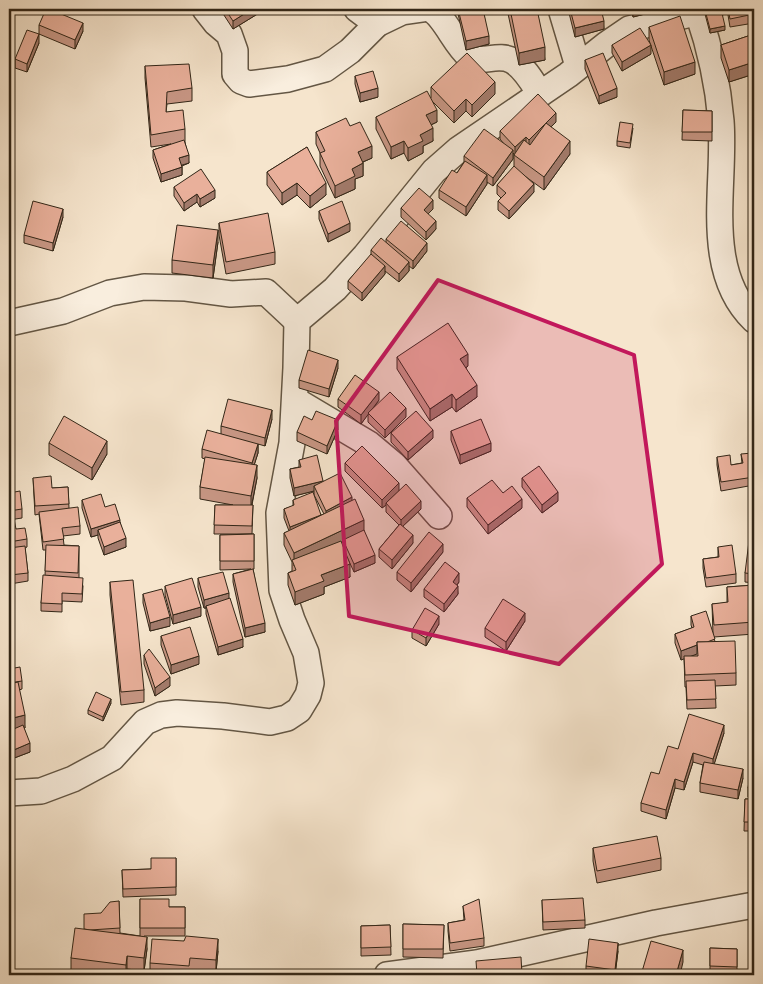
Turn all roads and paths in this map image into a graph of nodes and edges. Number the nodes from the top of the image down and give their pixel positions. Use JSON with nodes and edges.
{"nodes":[{"id":1,"x":205,"y":9,"type":"edge"},
{"id":2,"x":357,"y":9,"type":"edge"},
{"id":3,"x":423,"y":9,"type":"edge"},
{"id":4,"x":430,"y":9,"type":"edge"},
{"id":5,"x":561,"y":9,"type":"edge"},
{"id":6,"x":704,"y":11,"type":"edge"},
{"id":7,"x":377,"y":24,"type":"junction"},
{"id":8,"x":578,"y":66,"type":"junction"},
{"id":9,"x":540,"y":94,"type":"junction"},
{"id":10,"x":754,"y":320,"type":"edge"},
{"id":11,"x":296,"y":321,"type":"junction"},
{"id":12,"x":9,"y":323,"type":"edge"},
{"id":13,"x":295,"y":400,"type":"junction"},
{"id":14,"x":439,"y":516,"type":"dead end"},
{"id":15,"x":9,"y":793,"type":"edge"},
{"id":16,"x":754,"y":905,"type":"edge"},
{"id":17,"x":387,"y":975,"type":"edge"}],
"edges":[{"from":1,"to":7,"type":"street"},
{"from":2,"to":7,"type":"street"},
{"from":3,"to":7,"type":"street"},
{"from":4,"to":9,"type":"street"},
{"from":5,"to":8,"type":"street"},
{"from":6,"to":8,"type":"street"},
{"from":6,"to":10,"type":"street"},
{"from":8,"to":9,"type":"street"},
{"from":9,"to":11,"type":"street"},
{"from":11,"to":12,"type":"street"},
{"from":11,"to":13,"type":"street"},
{"from":13,"to":14,"type":"street"},
{"from":13,"to":15,"type":"street"},
{"from":16,"to":17,"type":"street"}]}
